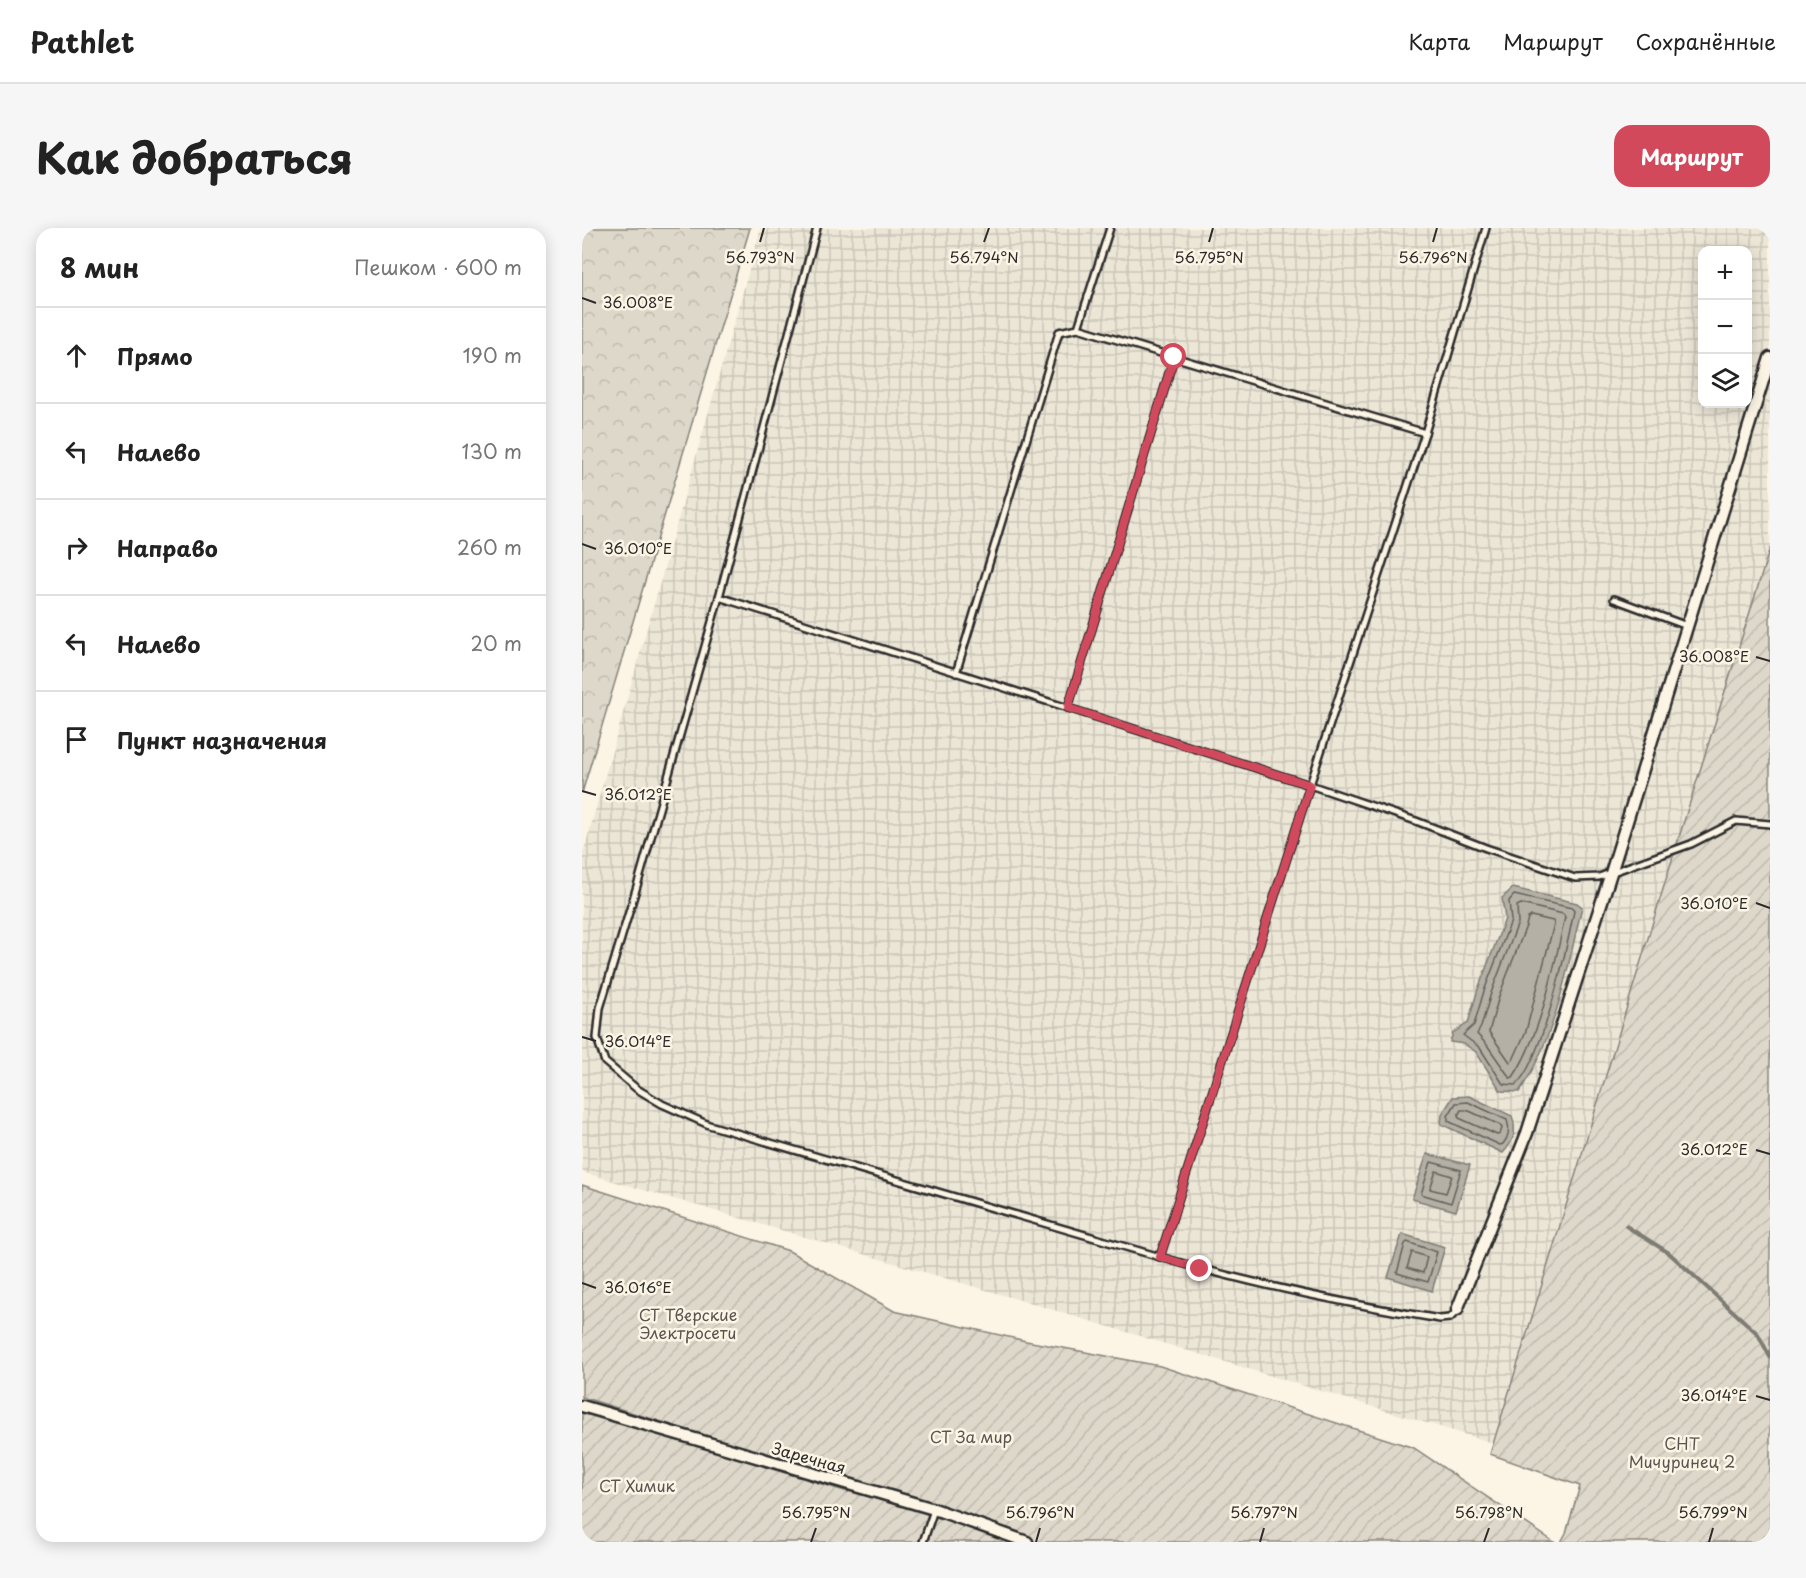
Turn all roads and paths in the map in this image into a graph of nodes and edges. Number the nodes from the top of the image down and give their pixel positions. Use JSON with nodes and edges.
{"nodes":[{"id":1,"x":817,"y":228,"type":"edge"},
{"id":2,"x":1110,"y":228,"type":"edge"},
{"id":3,"x":1486,"y":228,"type":"edge"},
{"id":4,"x":1078,"y":328,"type":"junction"},
{"id":5,"x":1174,"y":357,"type":"junction"},
{"id":6,"x":1770,"y":358,"type":"edge"},
{"id":7,"x":1425,"y":433,"type":"junction"},
{"id":8,"x":719,"y":597,"type":"junction"},
{"id":9,"x":1614,"y":599,"type":"dead end"},
{"id":10,"x":1687,"y":626,"type":"junction"},
{"id":11,"x":956,"y":673,"type":"junction"},
{"id":12,"x":1068,"y":708,"type":"junction"},
{"id":13,"x":1310,"y":785,"type":"junction"},
{"id":14,"x":1770,"y":824,"type":"edge"},
{"id":15,"x":1611,"y":873,"type":"junction"},
{"id":16,"x":1160,"y":1257,"type":"junction"},
{"id":17,"x":1457,"y":1310,"type":"joint"},
{"id":18,"x":582,"y":1406,"type":"edge"},
{"id":19,"x":934,"y":1509,"type":"junction"},
{"id":20,"x":923,"y":1542,"type":"edge"},
{"id":21,"x":1027,"y":1542,"type":"edge"}],
"edges":[{"from":1,"to":8,"type":"lane"},
{"from":2,"to":4,"type":"lane"},
{"from":3,"to":7,"type":"lane"},
{"from":4,"to":5,"type":"lane"},
{"from":4,"to":11,"type":"lane"},
{"from":5,"to":7,"type":"lane"},
{"from":5,"to":12,"type":"lane"},
{"from":6,"to":10,"type":"street"},
{"from":7,"to":13,"type":"lane"},
{"from":8,"to":11,"type":"lane"},
{"from":8,"to":16,"type":"lane"},
{"from":9,"to":10,"type":"lane"},
{"from":10,"to":15,"type":"street"},
{"from":11,"to":12,"type":"lane"},
{"from":12,"to":13,"type":"lane"},
{"from":13,"to":15,"type":"lane"},
{"from":13,"to":16,"type":"lane"},
{"from":14,"to":15,"type":"lane"},
{"from":15,"to":17,"type":"street"},
{"from":16,"to":17,"type":"lane"},
{"from":18,"to":19,"type":"street","name":"Заречная"},
{"from":19,"to":20,"type":"lane"},
{"from":19,"to":21,"type":"street","name":"Заречная"}]}
